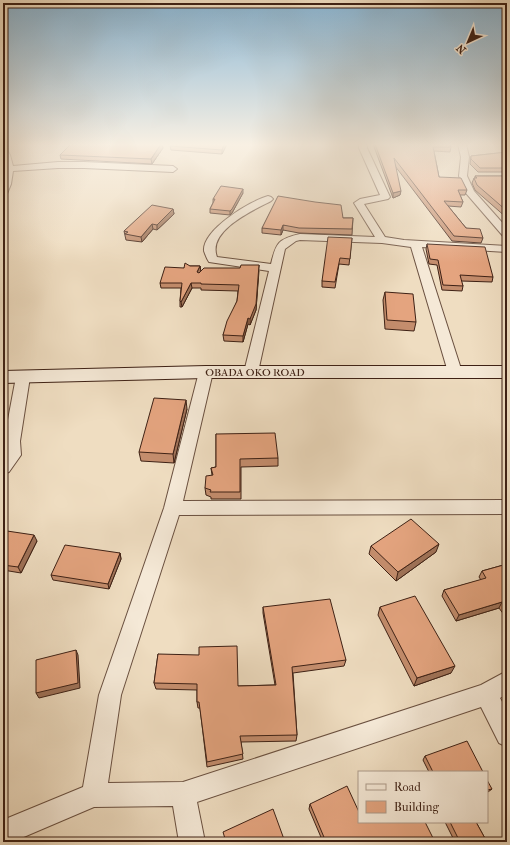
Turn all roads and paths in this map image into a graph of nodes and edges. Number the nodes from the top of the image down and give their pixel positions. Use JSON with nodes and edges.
{"nodes":[{"id":1,"x":8,"y":183,"type":"edge"},
{"id":2,"x":380,"y":183,"type":"edge"},
{"id":3,"x":468,"y":183,"type":"edge"},
{"id":4,"x":3,"y":194,"type":"edge"},
{"id":5,"x":268,"y":199,"type":"dead end"},
{"id":6,"x":507,"y":234,"type":"edge"},
{"id":7,"x":382,"y":240,"type":"junction"},
{"id":8,"x":416,"y":243,"type":"junction"},
{"id":9,"x":507,"y":249,"type":"edge"},
{"id":10,"x":275,"y":268,"type":"junction"},
{"id":11,"x":206,"y":372,"type":"junction"},
{"id":12,"x":251,"y":372,"type":"junction"},
{"id":13,"x":455,"y":372,"type":"junction"},
{"id":14,"x":507,"y":372,"type":"edge"},
{"id":15,"x":3,"y":377,"type":"edge"},
{"id":16,"x":23,"y":377,"type":"junction"},
{"id":17,"x":3,"y":468,"type":"edge"},
{"id":18,"x":173,"y":508,"type":"junction"},
{"id":19,"x":507,"y":508,"type":"edge"},
{"id":20,"x":507,"y":682,"type":"edge"},
{"id":21,"x":486,"y":694,"type":"junction"},
{"id":22,"x":507,"y":735,"type":"edge"},
{"id":23,"x":183,"y":794,"type":"junction"},
{"id":24,"x":94,"y":795,"type":"junction"},
{"id":25,"x":3,"y":833,"type":"edge"},
{"id":26,"x":192,"y":842,"type":"edge"}],
"edges":[{"from":1,"to":4,"type":"street"},
{"from":2,"to":7,"type":"street"},
{"from":3,"to":6,"type":"street"},
{"from":5,"to":10,"type":"street"},
{"from":7,"to":8,"type":"street"},
{"from":7,"to":10,"type":"street"},
{"from":8,"to":9,"type":"street"},
{"from":8,"to":13,"type":"street"},
{"from":10,"to":12,"type":"street"},
{"from":11,"to":12,"type":"main road","name":"OBADA OKO ROAD"},
{"from":11,"to":16,"type":"main road","name":"OBADA OKO ROAD"},
{"from":11,"to":18,"type":"street"},
{"from":12,"to":13,"type":"main road","name":"OBADA OKO ROAD"},
{"from":13,"to":14,"type":"main road","name":"OBADA OKO ROAD"},
{"from":15,"to":16,"type":"main road","name":"OBADA OKO ROAD"},
{"from":16,"to":17,"type":"street"},
{"from":18,"to":19,"type":"street"},
{"from":18,"to":24,"type":"street"},
{"from":20,"to":21,"type":"street"},
{"from":21,"to":22,"type":"street"},
{"from":21,"to":23,"type":"street"},
{"from":23,"to":24,"type":"street"},
{"from":23,"to":26,"type":"street"},
{"from":24,"to":25,"type":"street"}]}
